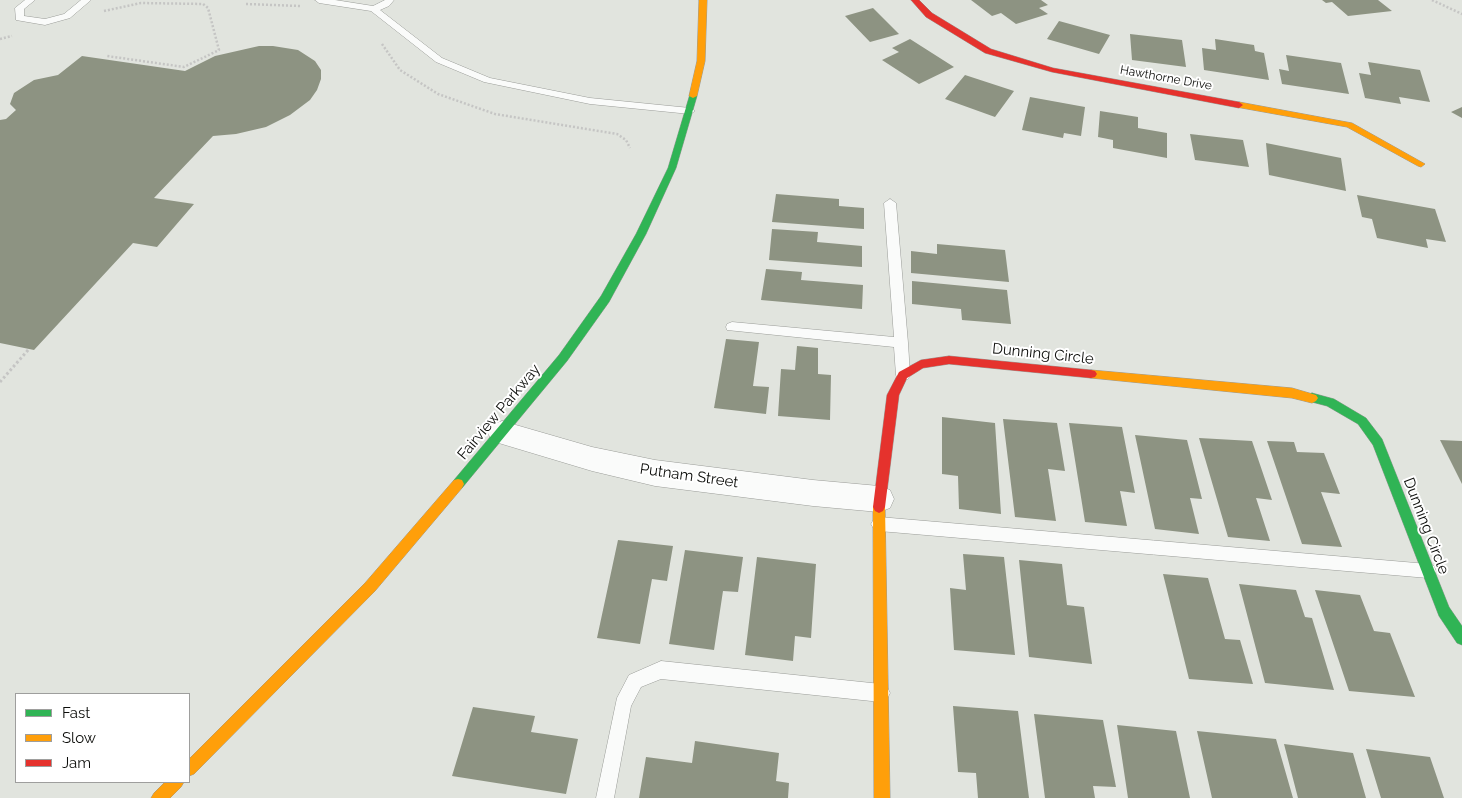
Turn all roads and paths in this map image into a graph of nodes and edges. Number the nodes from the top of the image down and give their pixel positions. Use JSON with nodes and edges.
{"nodes":[{"id":1,"x":31,"y":0,"type":"edge"},
{"id":2,"x":86,"y":0,"type":"edge"},
{"id":3,"x":319,"y":0,"type":"edge"},
{"id":4,"x":390,"y":0,"type":"edge"},
{"id":5,"x":703,"y":0,"type":"edge"},
{"id":6,"x":915,"y":0,"type":"edge"},
{"id":7,"x":1432,"y":0,"type":"edge"},
{"id":8,"x":374,"y":8,"type":"junction"},
{"id":9,"x":100,"y":12,"type":"dead end"},
{"id":10,"x":1462,"y":14,"type":"edge"},
{"id":11,"x":19,"y":34,"type":"dead end"},
{"id":12,"x":0,"y":39,"type":"edge"},
{"id":13,"x":107,"y":56,"type":"dead end"},
{"id":14,"x":690,"y":111,"type":"junction"},
{"id":15,"x":1421,"y":164,"type":"dead end"},
{"id":16,"x":890,"y":204,"type":"dead end"},
{"id":17,"x":732,"y":328,"type":"dead end"},
{"id":18,"x":901,"y":343,"type":"junction"},
{"id":19,"x":29,"y":349,"type":"dead end"},
{"id":20,"x":903,"y":375,"type":"junction"},
{"id":21,"x":0,"y":382,"type":"edge"},
{"id":22,"x":502,"y":433,"type":"junction"},
{"id":23,"x":879,"y":512,"type":"junction"},
{"id":24,"x":1428,"y":571,"type":"junction"},
{"id":25,"x":1462,"y":638,"type":"edge"},
{"id":26,"x":881,"y":694,"type":"junction"},
{"id":27,"x":190,"y":768,"type":"edge"},
{"id":28,"x":175,"y":783,"type":"edge"},
{"id":29,"x":159,"y":798,"type":"edge"},
{"id":30,"x":605,"y":798,"type":"edge"},
{"id":31,"x":882,"y":798,"type":"edge"}],
"edges":[{"from":1,"to":2,"type":"lane"},
{"from":3,"to":8,"type":"lane"},
{"from":4,"to":8,"type":"lane"},
{"from":5,"to":14,"type":"street","name":"Fairview Parkway"},
{"from":6,"to":15,"type":"street","name":"Hawthorne Drive"},
{"from":7,"to":10,"type":"path"},
{"from":8,"to":14,"type":"lane"},
{"from":9,"to":13,"type":"path"},
{"from":11,"to":12,"type":"path"},
{"from":14,"to":22,"type":"street","name":"Fairview Parkway"},
{"from":16,"to":18,"type":"lane"},
{"from":17,"to":18,"type":"lane"},
{"from":18,"to":20,"type":"lane"},
{"from":19,"to":21,"type":"path"},
{"from":20,"to":23,"type":"street"},
{"from":20,"to":24,"type":"street","name":"Dunning Circle"},
{"from":22,"to":23,"type":"street","name":"Putnam Street"},
{"from":22,"to":27,"type":"street","name":"Fairview Parkway"},
{"from":23,"to":24,"type":"lane"},
{"from":23,"to":26,"type":"street"},
{"from":24,"to":25,"type":"street","name":"Dunning Circle"},
{"from":26,"to":30,"type":"lane"},
{"from":26,"to":31,"type":"street"},
{"from":28,"to":29,"type":"street"}]}
